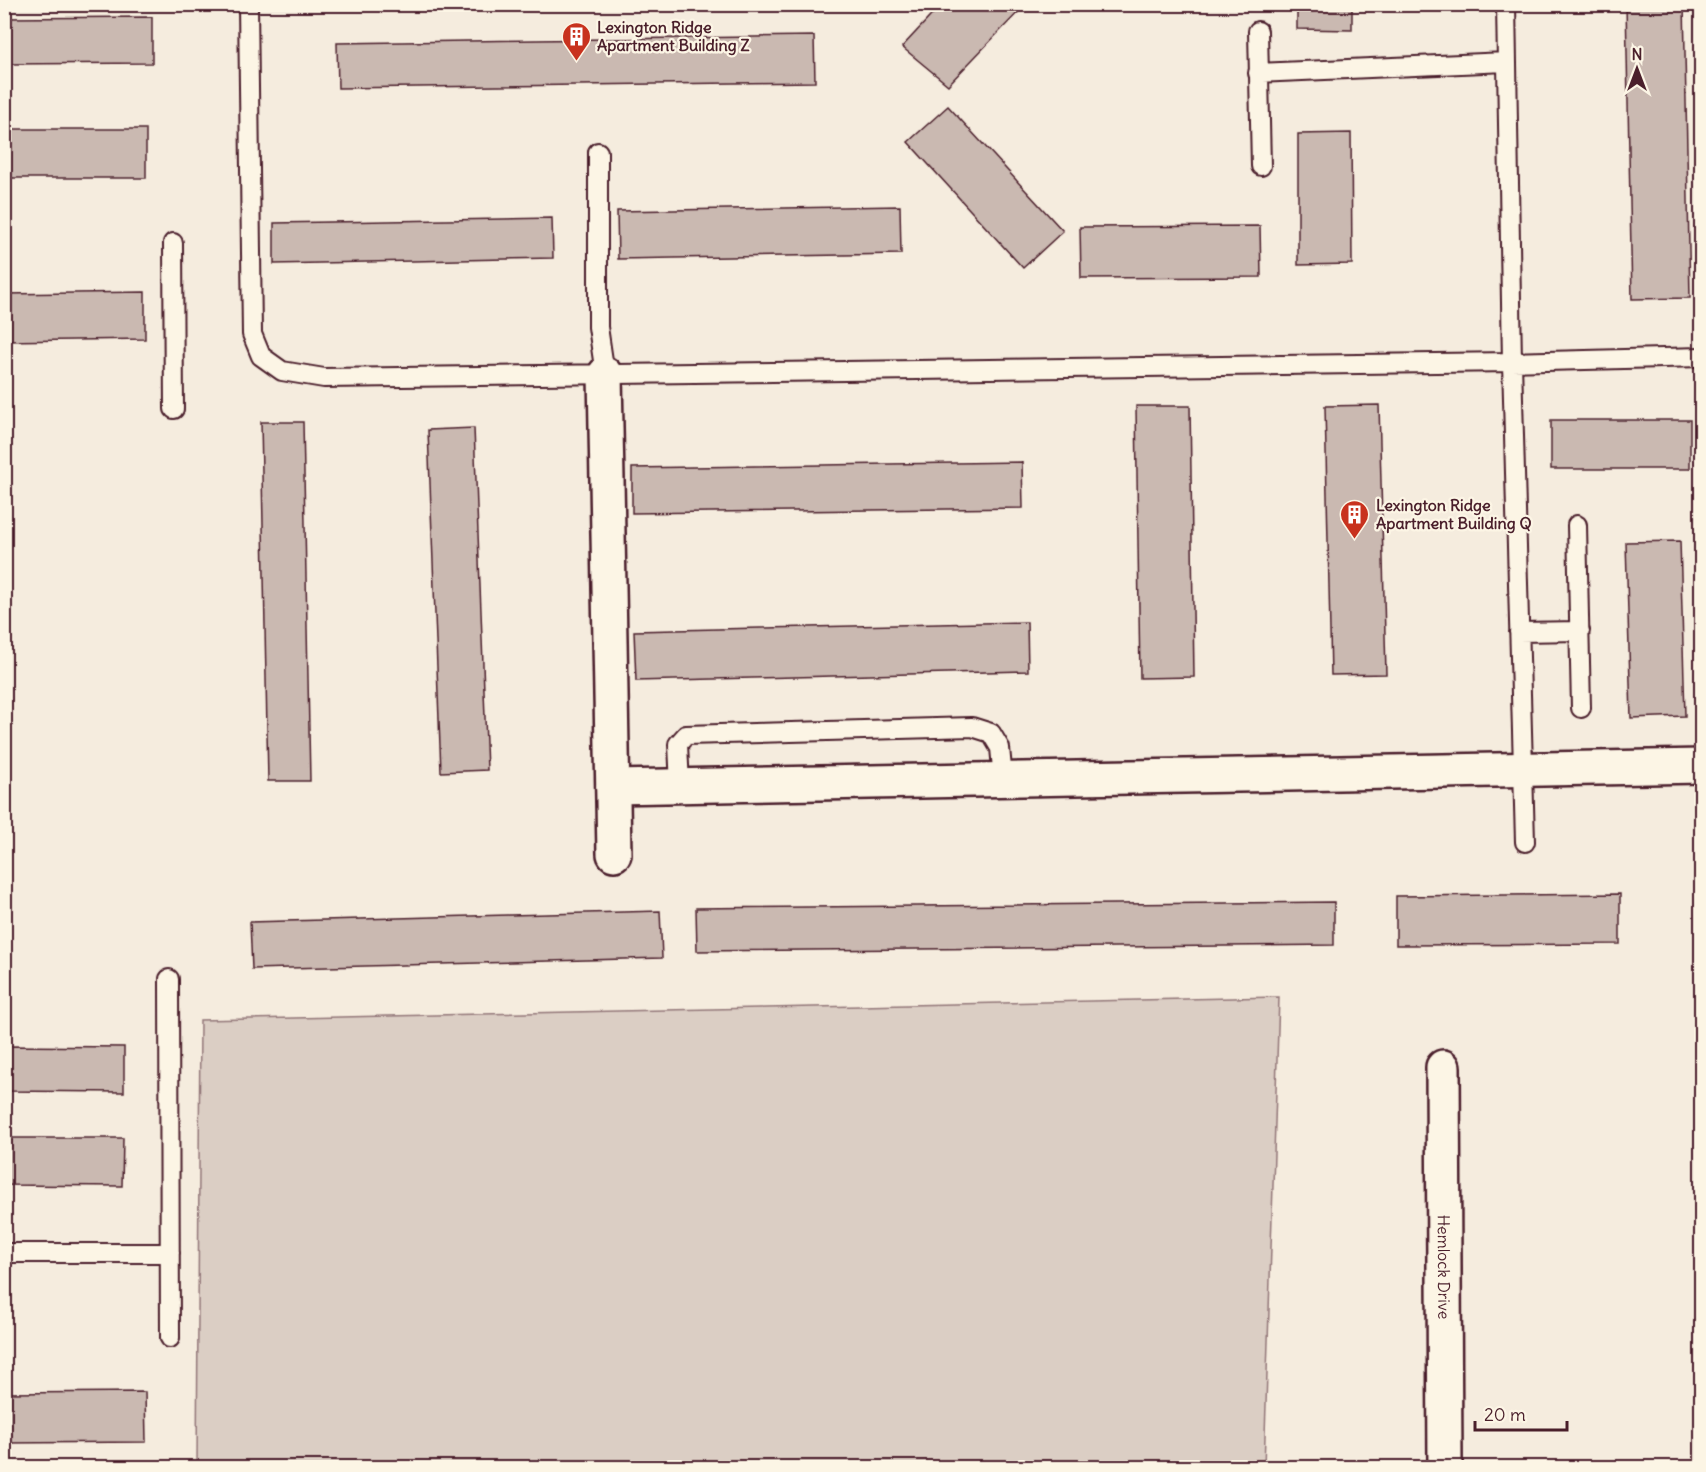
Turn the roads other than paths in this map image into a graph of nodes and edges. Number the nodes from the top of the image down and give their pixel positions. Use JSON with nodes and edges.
{"nodes":[{"id":1,"x":248,"y":4,"type":"edge"},
{"id":2,"x":1506,"y":4,"type":"edge"},
{"id":3,"x":1258,"y":31,"type":"dead end"},
{"id":4,"x":1506,"y":62,"type":"junction"},
{"id":5,"x":1258,"y":73,"type":"junction"},
{"id":6,"x":598,"y":152,"type":"dead end"},
{"id":7,"x":1261,"y":166,"type":"dead end"},
{"id":8,"x":173,"y":243,"type":"dead end"},
{"id":9,"x":1701,"y":357,"type":"edge"},
{"id":10,"x":1512,"y":362,"type":"junction"},
{"id":11,"x":605,"y":374,"type":"junction"},
{"id":12,"x":174,"y":409,"type":"dead end"},
{"id":13,"x":1577,"y":525,"type":"dead end"},
{"id":14,"x":1580,"y":631,"type":"junction"},
{"id":15,"x":1519,"y":632,"type":"junction"},
{"id":16,"x":1581,"y":708,"type":"dead end"},
{"id":17,"x":1701,"y":766,"type":"edge"},
{"id":18,"x":1523,"y":769,"type":"junction"},
{"id":19,"x":1003,"y":779,"type":"junction"},
{"id":20,"x":680,"y":786,"type":"junction"},
{"id":21,"x":613,"y":787,"type":"junction"},
{"id":22,"x":1525,"y":842,"type":"dead end"},
{"id":23,"x":614,"y":854,"type":"dead end"},
{"id":24,"x":169,"y":979,"type":"dead end"},
{"id":25,"x":1443,"y":1067,"type":"dead end"},
{"id":26,"x":4,"y":1253,"type":"edge"},
{"id":27,"x":170,"y":1253,"type":"junction"},
{"id":28,"x":170,"y":1338,"type":"dead end"},
{"id":29,"x":1445,"y":1467,"type":"edge"}],
"edges":[{"from":1,"to":11,"type":"lane"},
{"from":2,"to":4,"type":"lane"},
{"from":3,"to":5,"type":"lane"},
{"from":4,"to":5,"type":"lane"},
{"from":4,"to":10,"type":"lane"},
{"from":5,"to":7,"type":"lane"},
{"from":6,"to":11,"type":"lane"},
{"from":8,"to":12,"type":"lane"},
{"from":9,"to":10,"type":"lane"},
{"from":10,"to":11,"type":"lane"},
{"from":10,"to":15,"type":"lane"},
{"from":11,"to":21,"type":"street"},
{"from":13,"to":14,"type":"lane"},
{"from":14,"to":15,"type":"lane"},
{"from":14,"to":16,"type":"lane"},
{"from":15,"to":18,"type":"lane"},
{"from":17,"to":18,"type":"street"},
{"from":18,"to":19,"type":"street"},
{"from":18,"to":22,"type":"lane"},
{"from":19,"to":20,"type":"street"},
{"from":19,"to":20,"type":"lane"},
{"from":20,"to":21,"type":"street"},
{"from":21,"to":23,"type":"street"},
{"from":24,"to":27,"type":"lane"},
{"from":25,"to":29,"type":"street","name":"Hemlock Drive"},
{"from":26,"to":27,"type":"lane"},
{"from":27,"to":28,"type":"lane"}]}
